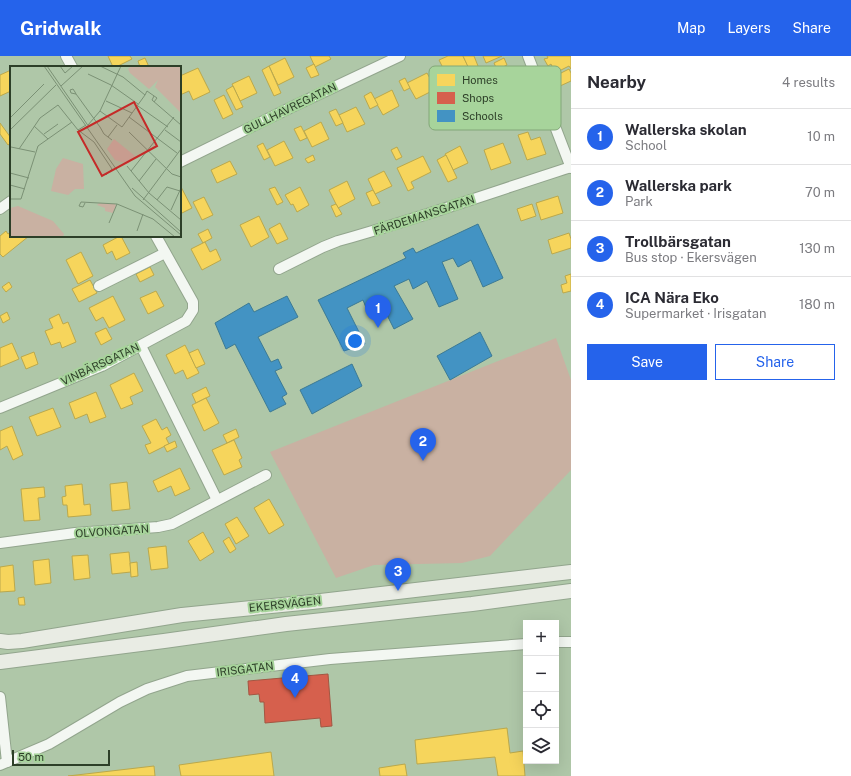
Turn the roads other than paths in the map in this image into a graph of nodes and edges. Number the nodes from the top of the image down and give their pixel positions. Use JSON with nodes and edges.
{"nodes":[{"id":1,"x":66,"y":56,"type":"edge"},
{"id":2,"x":400,"y":56,"type":"edge"},
{"id":3,"x":528,"y":56,"type":"edge"},
{"id":4,"x":71,"y":66,"type":"edge"},
{"id":5,"x":532,"y":66,"type":"edge"},
{"id":6,"x":557,"y":130,"type":"edge"},
{"id":7,"x":181,"y":162,"type":"edge"},
{"id":8,"x":571,"y":167,"type":"edge"},
{"id":9,"x":10,"y":202,"type":"edge"},
{"id":10,"x":0,"y":209,"type":"edge"},
{"id":11,"x":157,"y":237,"type":"edge"},
{"id":12,"x":165,"y":253,"type":"junction"},
{"id":13,"x":279,"y":269,"type":"dead end"},
{"id":14,"x":99,"y":286,"type":"dead end"},
{"id":15,"x":141,"y":346,"type":"junction"},
{"id":16,"x":0,"y":408,"type":"edge"},
{"id":17,"x":266,"y":475,"type":"dead end"},
{"id":18,"x":217,"y":500,"type":"junction"},
{"id":19,"x":0,"y":543,"type":"edge"},
{"id":20,"x":571,"y":572,"type":"edge"},
{"id":21,"x":571,"y":592,"type":"edge"},
{"id":22,"x":0,"y":641,"type":"edge"},
{"id":23,"x":559,"y":642,"type":"edge"},
{"id":24,"x":571,"y":642,"type":"edge"},
{"id":25,"x":523,"y":644,"type":"edge"},
{"id":26,"x":0,"y":662,"type":"edge"},
{"id":27,"x":0,"y":698,"type":"edge"},
{"id":28,"x":3,"y":764,"type":"edge"}],
"edges":[{"from":1,"to":4,"type":"street"},
{"from":2,"to":7,"type":"street","name":"GULLHAVREGATAN"},
{"from":3,"to":5,"type":"street"},
{"from":6,"to":8,"type":"street"},
{"from":8,"to":13,"type":"street","name":"FÄRDEMANSGATAN"},
{"from":9,"to":10,"type":"street"},
{"from":11,"to":12,"type":"street"},
{"from":12,"to":14,"type":"street"},
{"from":12,"to":15,"type":"street","name":"VINBÄRSGATAN"},
{"from":15,"to":16,"type":"street","name":"VINBÄRSGATAN"},
{"from":15,"to":18,"type":"street"},
{"from":17,"to":18,"type":"street","name":"OLVONGATAN"},
{"from":18,"to":19,"type":"street","name":"OLVONGATAN"},
{"from":20,"to":22,"type":"main road","name":"EKERSVÄGEN"},
{"from":21,"to":26,"type":"main road","name":"EKERSVÄGEN"},
{"from":23,"to":24,"type":"street"},
{"from":25,"to":28,"type":"street","name":"IRISGATAN"},
{"from":27,"to":28,"type":"street","name":"IRISGATAN"}]}
